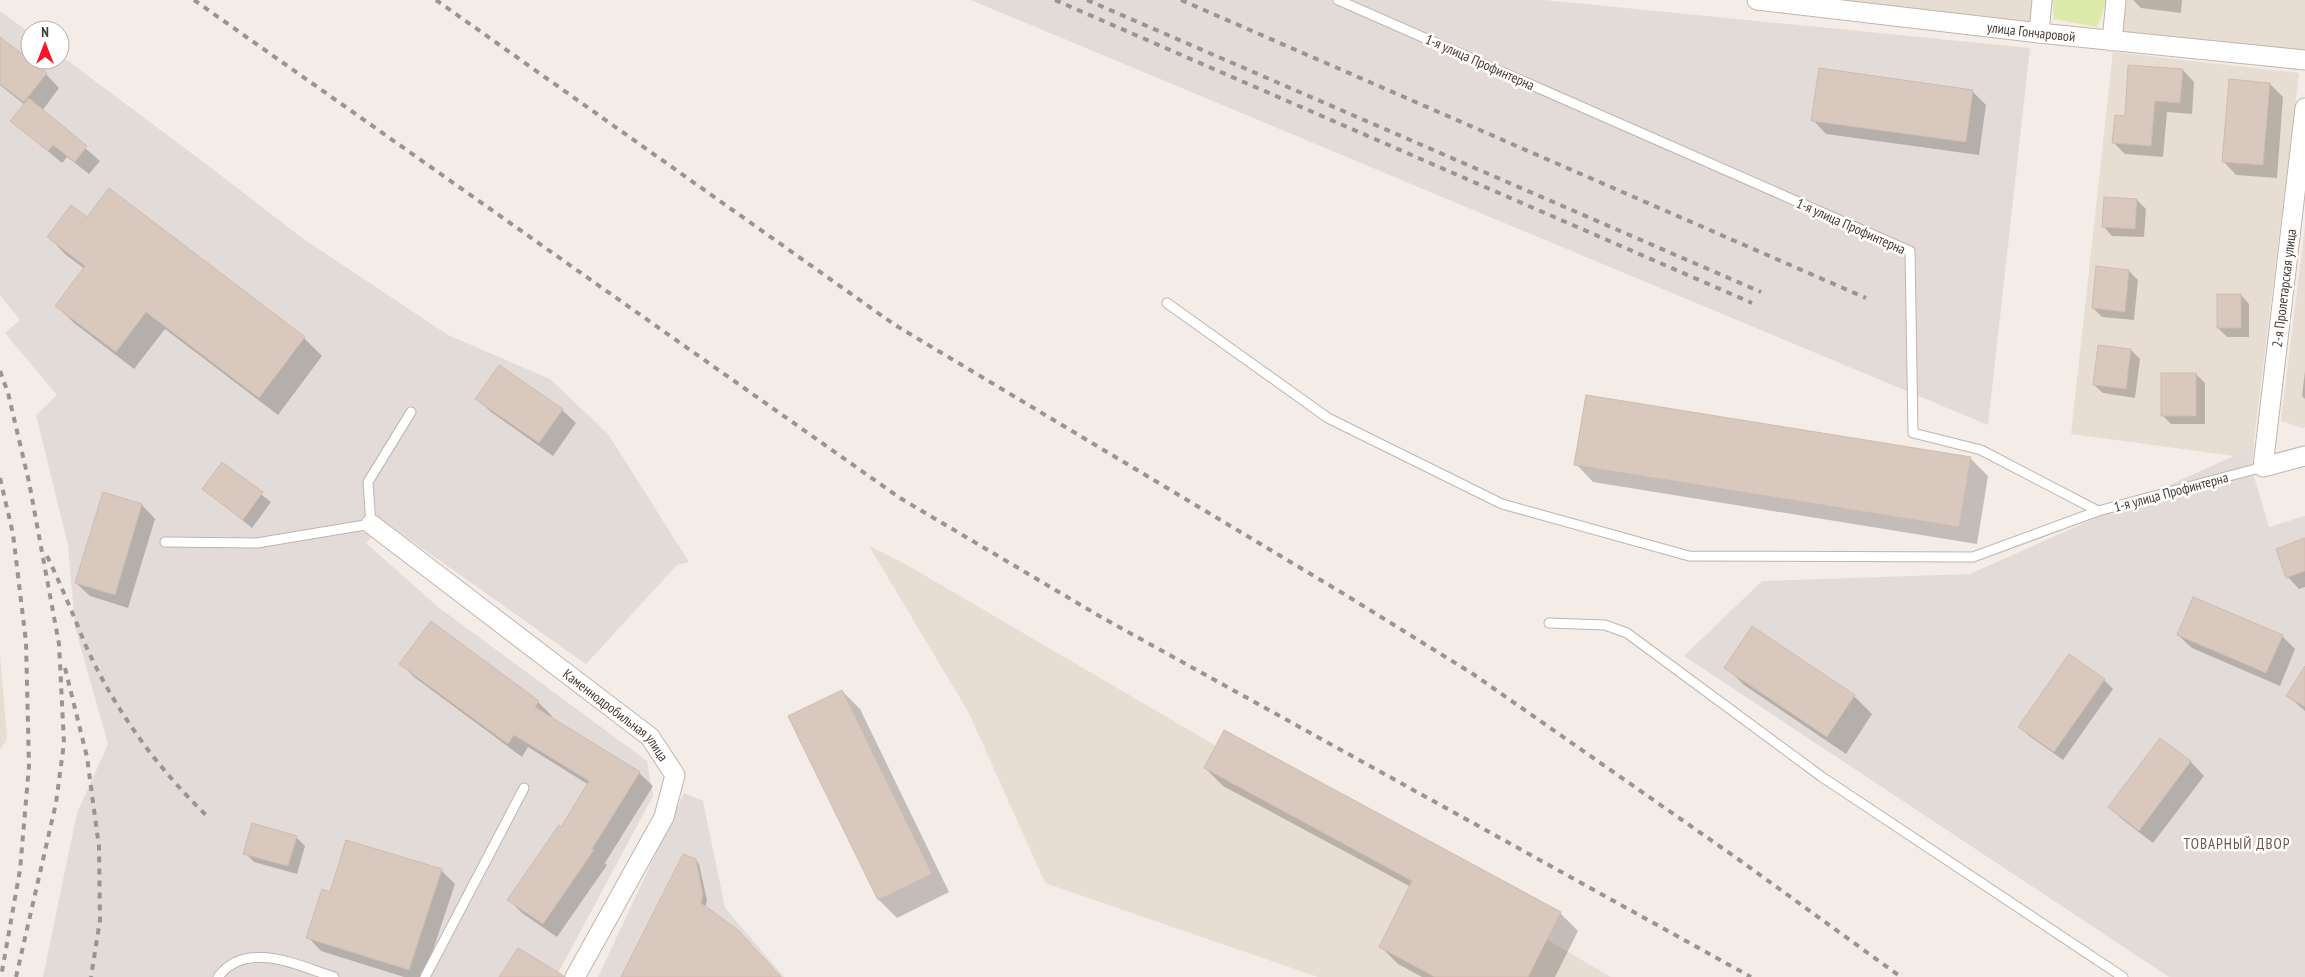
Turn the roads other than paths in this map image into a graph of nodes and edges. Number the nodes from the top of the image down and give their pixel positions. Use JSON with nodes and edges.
{"nodes":[{"id":1,"x":1338,"y":0,"type":"edge"},
{"id":2,"x":1757,"y":0,"type":"edge"},
{"id":3,"x":2042,"y":0,"type":"edge"},
{"id":4,"x":2116,"y":0,"type":"edge"},
{"id":5,"x":2039,"y":34,"type":"junction"},
{"id":6,"x":2112,"y":41,"type":"junction"},
{"id":7,"x":2305,"y":60,"type":"edge"},
{"id":8,"x":2305,"y":108,"type":"edge"},
{"id":9,"x":1167,"y":303,"type":"dead end"},
{"id":10,"x":411,"y":412,"type":"dead end"},
{"id":11,"x":2305,"y":456,"type":"edge"},
{"id":12,"x":2263,"y":467,"type":"junction"},
{"id":13,"x":2098,"y":511,"type":"junction"},
{"id":14,"x":372,"y":524,"type":"junction"},
{"id":15,"x":166,"y":542,"type":"dead end"},
{"id":16,"x":1549,"y":624,"type":"dead end"},
{"id":17,"x":524,"y":788,"type":"dead end"},
{"id":18,"x":218,"y":977,"type":"edge"},
{"id":19,"x":334,"y":977,"type":"edge"},
{"id":20,"x":425,"y":977,"type":"edge"},
{"id":21,"x":575,"y":977,"type":"edge"},
{"id":22,"x":2123,"y":977,"type":"edge"}],
"edges":[{"from":1,"to":13,"type":"lane","name":"1-я улица Профинтерна"},
{"from":2,"to":5,"type":"street","name":"улица Гончаровой"},
{"from":3,"to":5,"type":"street"},
{"from":4,"to":6,"type":"street"},
{"from":5,"to":6,"type":"street","name":"улица Гончаровой"},
{"from":6,"to":7,"type":"street","name":"улица Гончаровой"},
{"from":8,"to":12,"type":"street","name":"2-я Пролетарская улица"},
{"from":9,"to":13,"type":"lane"},
{"from":10,"to":14,"type":"lane"},
{"from":11,"to":12,"type":"street"},
{"from":12,"to":13,"type":"lane","name":"1-я улица Профинтерна"},
{"from":14,"to":15,"type":"lane"},
{"from":14,"to":21,"type":"street","name":"Каменнодробильная улица"},
{"from":16,"to":22,"type":"lane"},
{"from":17,"to":20,"type":"lane"},
{"from":18,"to":19,"type":"lane"}]}
